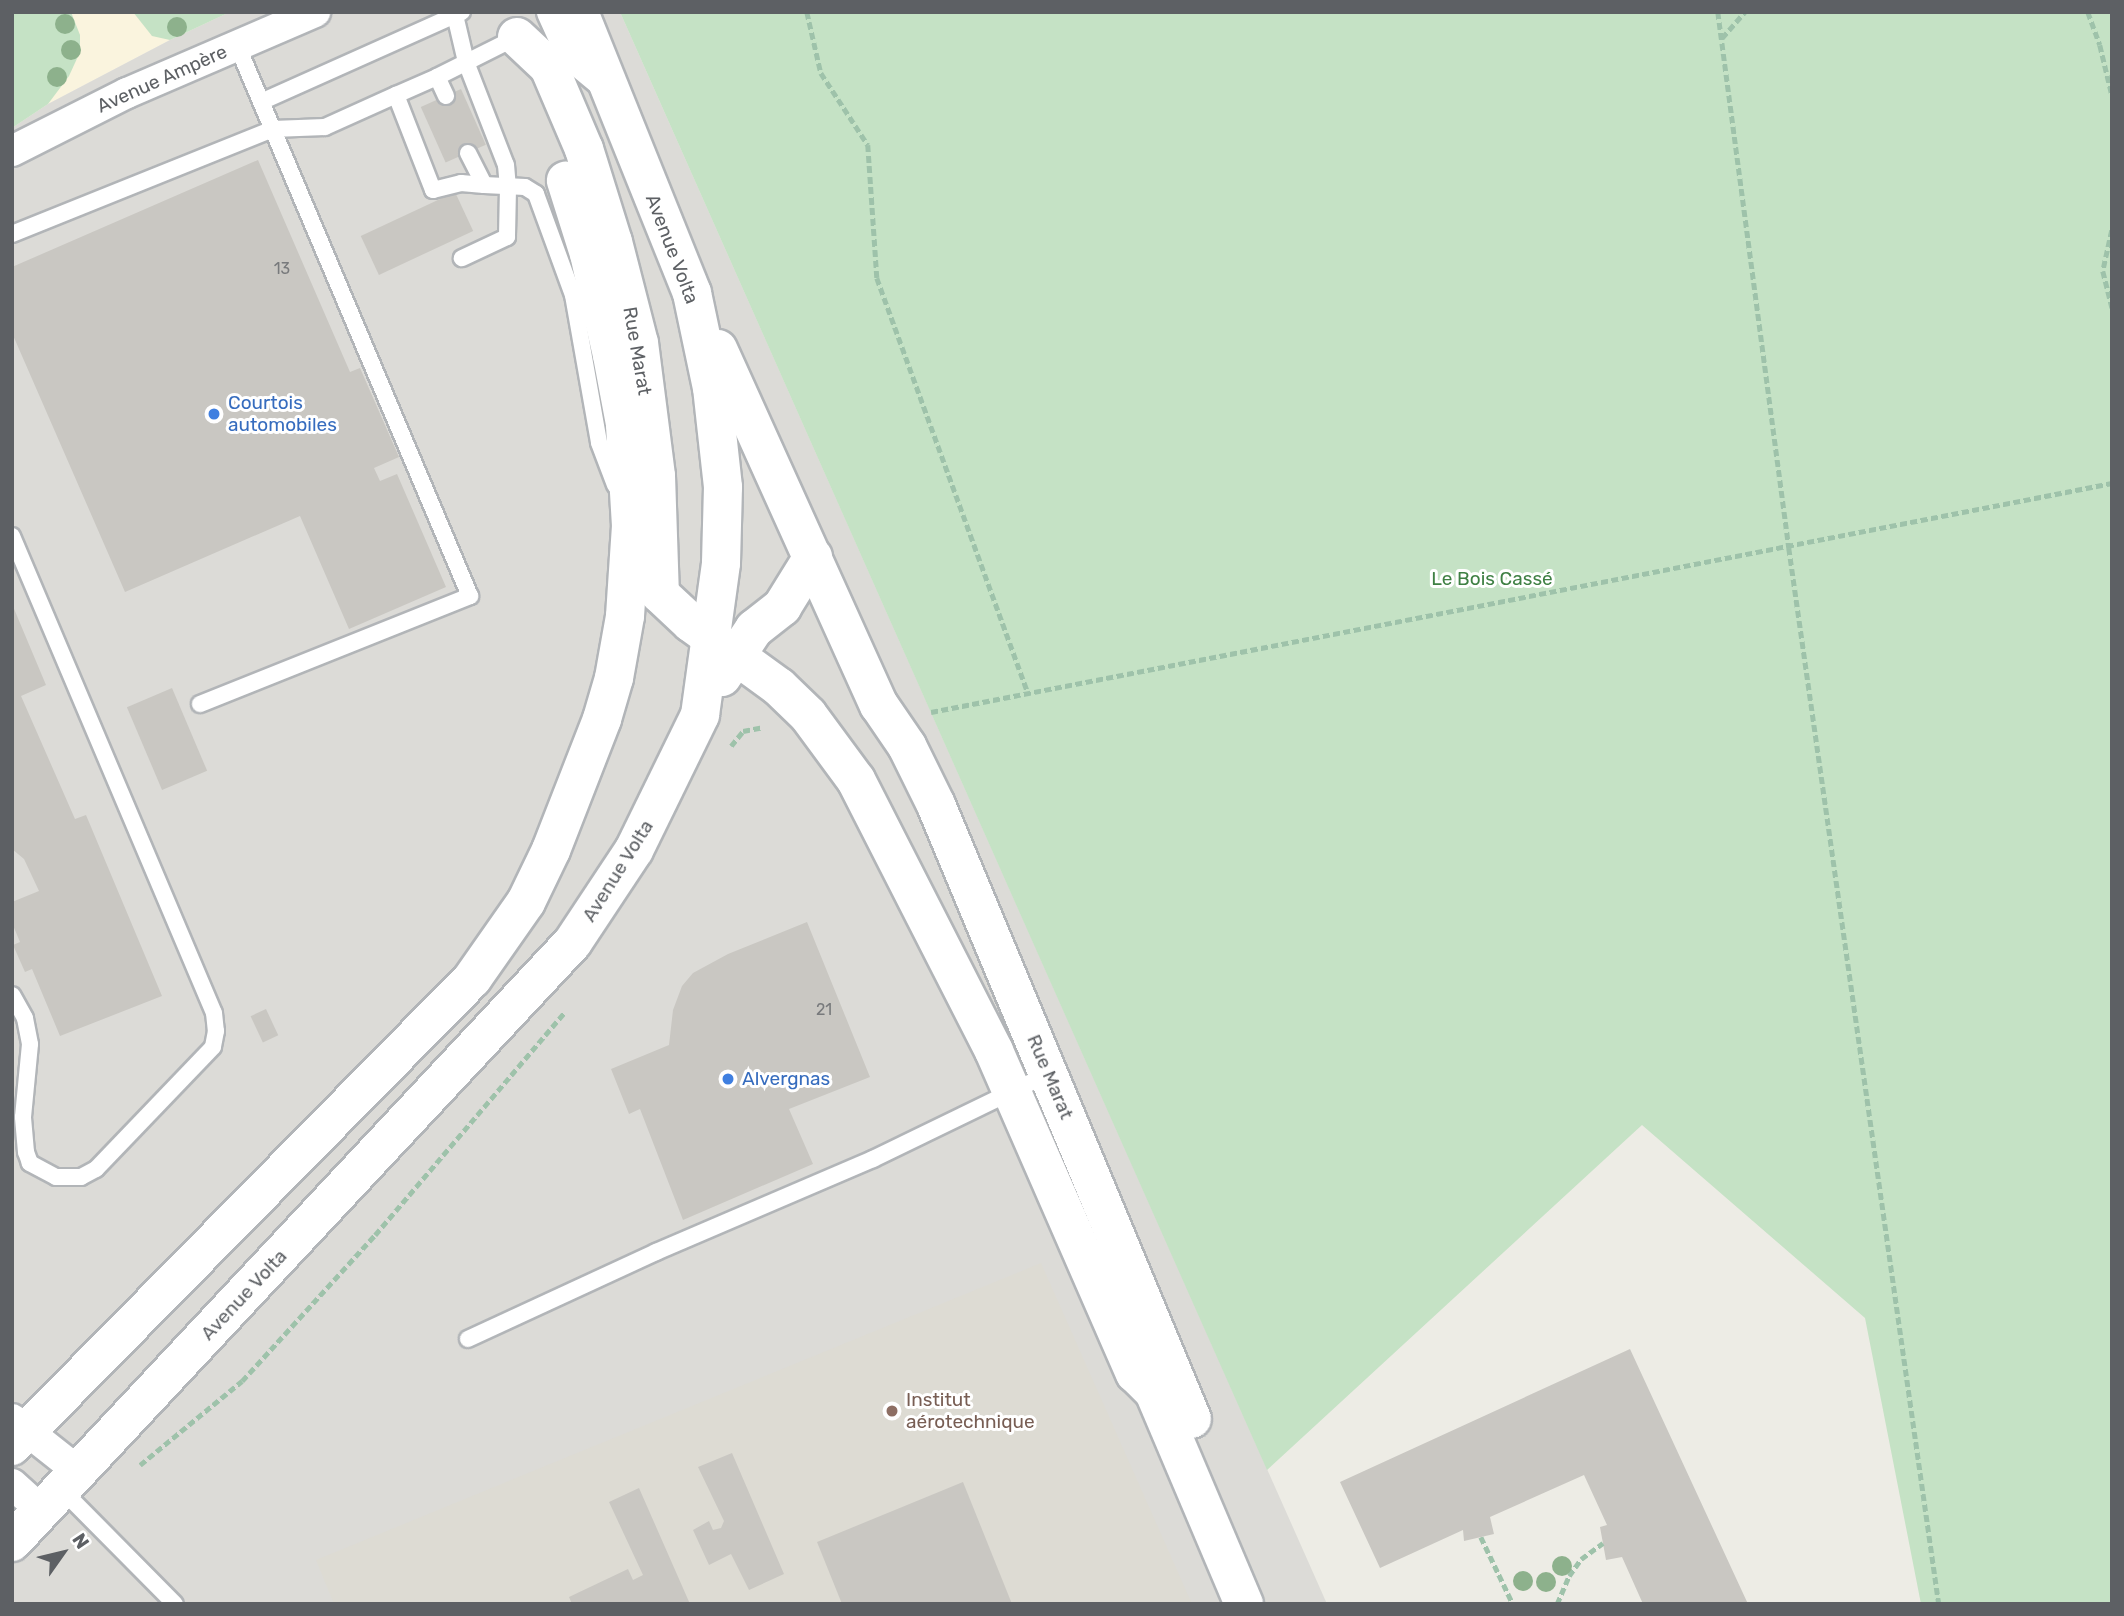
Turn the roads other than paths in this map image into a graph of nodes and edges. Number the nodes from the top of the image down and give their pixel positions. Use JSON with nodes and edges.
{"nodes":[{"id":1,"x":314,"y":12,"type":"edge"},
{"id":2,"x":552,"y":12,"type":"edge"},
{"id":3,"x":579,"y":12,"type":"edge"},
{"id":4,"x":458,"y":14,"type":"edge"},
{"id":5,"x":513,"y":25,"type":"edge"},
{"id":6,"x":237,"y":45,"type":"junction"},
{"id":7,"x":466,"y":62,"type":"junction"},
{"id":8,"x":437,"y":77,"type":"junction"},
{"id":9,"x":608,"y":86,"type":"junction"},
{"id":10,"x":396,"y":95,"type":"junction"},
{"id":11,"x":446,"y":96,"type":"dead end"},
{"id":12,"x":263,"y":100,"type":"junction"},
{"id":13,"x":273,"y":129,"type":"junction"},
{"id":14,"x":12,"y":151,"type":"edge"},
{"id":15,"x":468,"y":153,"type":"dead end"},
{"id":16,"x":484,"y":185,"type":"junction"},
{"id":17,"x":508,"y":188,"type":"junction"},
{"id":18,"x":12,"y":234,"type":"edge"},
{"id":19,"x":462,"y":258,"type":"dead end"},
{"id":20,"x":692,"y":293,"type":"junction"},
{"id":21,"x":632,"y":526,"type":"junction"},
{"id":22,"x":12,"y":536,"type":"edge"},
{"id":23,"x":813,"y":557,"type":"junction"},
{"id":24,"x":723,"y":646,"type":"junction"},
{"id":25,"x":200,"y":704,"type":"dead end"},
{"id":26,"x":12,"y":995,"type":"edge"},
{"id":27,"x":1050,"y":1073,"type":"junction"},
{"id":28,"x":1012,"y":1091,"type":"junction"},
{"id":29,"x":468,"y":1339,"type":"dead end"},
{"id":30,"x":17,"y":1432,"type":"edge"},
{"id":31,"x":12,"y":1484,"type":"edge"},
{"id":32,"x":60,"y":1491,"type":"junction"},
{"id":33,"x":12,"y":1542,"type":"edge"},
{"id":34,"x":175,"y":1604,"type":"edge"},
{"id":35,"x":1244,"y":1604,"type":"edge"},
{"id":36,"x":1271,"y":1604,"type":"edge"}],
"edges":[{"from":1,"to":6,"type":"street","name":"Avenue Ampère"},
{"from":2,"to":9,"type":"street"},
{"from":3,"to":9,"type":"main road","name":"Avenue Volta"},
{"from":4,"to":7,"type":"lane"},
{"from":4,"to":12,"type":"lane"},
{"from":5,"to":7,"type":"lane"},
{"from":5,"to":21,"type":"main road"},
{"from":5,"to":24,"type":"main road","name":"Rue Marat"},
{"from":6,"to":12,"type":"lane"},
{"from":6,"to":14,"type":"street","name":"Avenue Ampère"},
{"from":7,"to":8,"type":"lane"},
{"from":7,"to":17,"type":"lane"},
{"from":8,"to":10,"type":"lane"},
{"from":8,"to":11,"type":"lane"},
{"from":9,"to":20,"type":"main road","name":"Avenue Volta"},
{"from":10,"to":13,"type":"lane"},
{"from":10,"to":16,"type":"lane"},
{"from":12,"to":13,"type":"lane"},
{"from":13,"to":18,"type":"lane"},
{"from":13,"to":25,"type":"lane"},
{"from":15,"to":16,"type":"lane"},
{"from":16,"to":17,"type":"lane"},
{"from":17,"to":19,"type":"lane"},
{"from":17,"to":21,"type":"lane"},
{"from":20,"to":23,"type":"main road","name":"Rue Marat"},
{"from":20,"to":24,"type":"main road","name":"Avenue Volta"},
{"from":21,"to":30,"type":"main road"},
{"from":22,"to":26,"type":"lane"},
{"from":23,"to":24,"type":"main road"},
{"from":23,"to":27,"type":"main road","name":"Rue Marat"},
{"from":24,"to":28,"type":"main road","name":"Rue Marat"},
{"from":24,"to":32,"type":"main road","name":"Avenue Volta"},
{"from":27,"to":28,"type":"lane"},
{"from":27,"to":36,"type":"main road","name":"Rue Marat"},
{"from":28,"to":29,"type":"lane"},
{"from":28,"to":35,"type":"main road","name":"Rue Marat"},
{"from":30,"to":32,"type":"street"},
{"from":31,"to":32,"type":"street"},
{"from":32,"to":33,"type":"main road","name":"Avenue Volta"},
{"from":32,"to":34,"type":"lane"}]}
